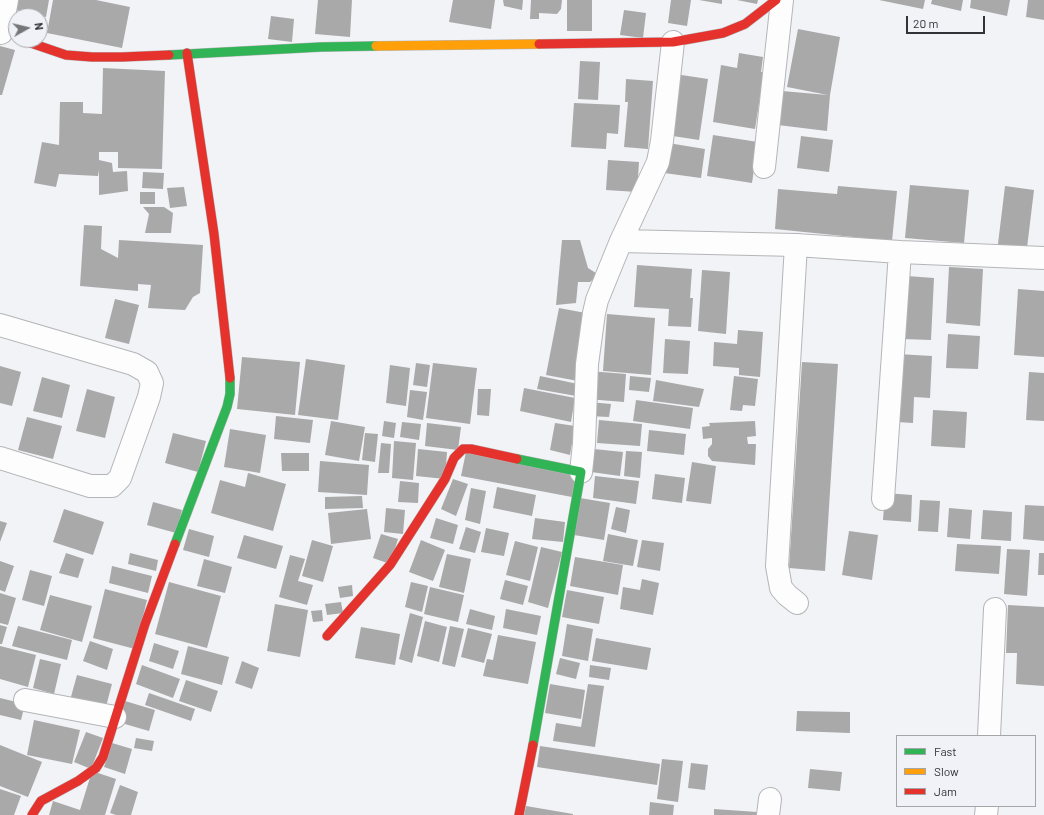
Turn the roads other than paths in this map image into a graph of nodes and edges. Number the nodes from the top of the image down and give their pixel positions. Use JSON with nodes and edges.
{"nodes":[{"id":1,"x":7,"y":0,"type":"edge"},
{"id":2,"x":776,"y":0,"type":"edge"},
{"id":3,"x":782,"y":0,"type":"edge"},
{"id":4,"x":6,"y":34,"type":"edge"},
{"id":5,"x":673,"y":42,"type":"junction"},
{"id":6,"x":45,"y":48,"type":"edge"},
{"id":7,"x":187,"y":53,"type":"junction"},
{"id":8,"x":764,"y":167,"type":"dead end"},
{"id":9,"x":621,"y":241,"type":"junction"},
{"id":10,"x":796,"y":245,"type":"junction"},
{"id":11,"x":900,"y":252,"type":"junction"},
{"id":12,"x":1044,"y":258,"type":"edge"},
{"id":13,"x":0,"y":325,"type":"edge"},
{"id":14,"x":0,"y":458,"type":"edge"},
{"id":15,"x":581,"y":472,"type":"junction"},
{"id":16,"x":883,"y":499,"type":"dead end"},
{"id":17,"x":797,"y":603,"type":"dead end"},
{"id":18,"x":994,"y":609,"type":"dead end"},
{"id":19,"x":327,"y":636,"type":"dead end"},
{"id":20,"x":25,"y":700,"type":"dead end"},
{"id":21,"x":115,"y":717,"type":"junction"},
{"id":22,"x":990,"y":735,"type":"edge"},
{"id":23,"x":32,"y":815,"type":"edge"},
{"id":24,"x":519,"y":815,"type":"edge"}],
"edges":[{"from":1,"to":4,"type":"street"},
{"from":2,"to":5,"type":"street"},
{"from":3,"to":8,"type":"street"},
{"from":5,"to":7,"type":"street"},
{"from":5,"to":9,"type":"street"},
{"from":6,"to":7,"type":"street"},
{"from":7,"to":21,"type":"street"},
{"from":9,"to":10,"type":"street"},
{"from":9,"to":15,"type":"street"},
{"from":10,"to":11,"type":"street"},
{"from":10,"to":17,"type":"street"},
{"from":11,"to":12,"type":"street"},
{"from":11,"to":16,"type":"street"},
{"from":13,"to":14,"type":"street"},
{"from":15,"to":19,"type":"street"},
{"from":15,"to":24,"type":"street"},
{"from":18,"to":22,"type":"street"},
{"from":20,"to":21,"type":"street"},
{"from":21,"to":23,"type":"street"}]}
